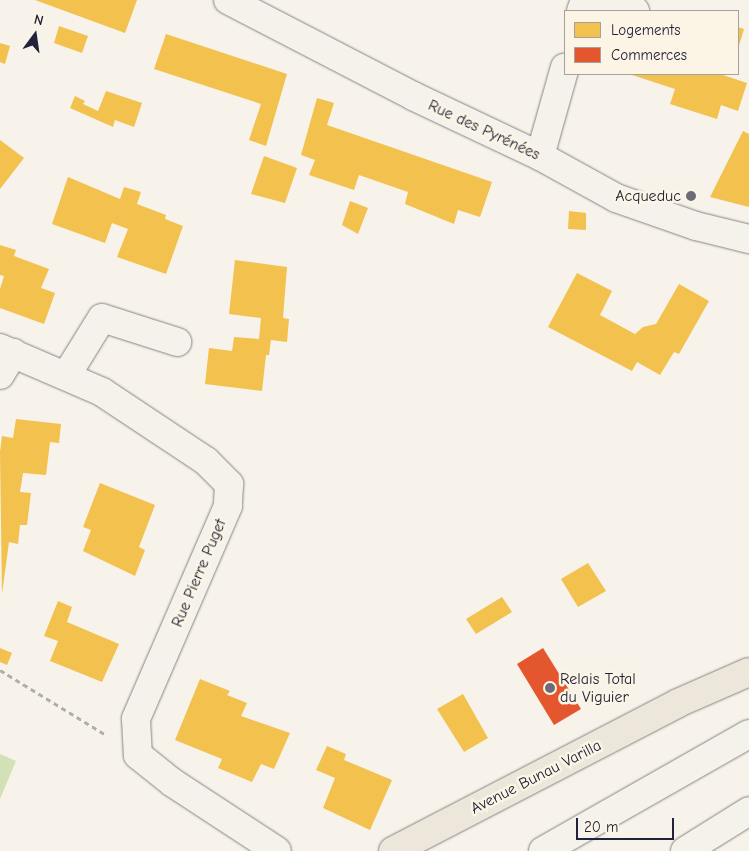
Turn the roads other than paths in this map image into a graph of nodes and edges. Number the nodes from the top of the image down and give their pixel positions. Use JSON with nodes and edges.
{"nodes":[{"id":1,"x":228,"y":0,"type":"edge"},
{"id":2,"x":603,"y":0,"type":"edge"},
{"id":3,"x":632,"y":10,"type":"edge"},
{"id":4,"x":564,"y":71,"type":"edge"},
{"id":5,"x":540,"y":156,"type":"junction"},
{"id":6,"x":749,"y":239,"type":"edge"},
{"id":7,"x":178,"y":342,"type":"dead end"},
{"id":8,"x":4,"y":359,"type":"edge"},
{"id":9,"x":66,"y":376,"type":"junction"},
{"id":10,"x":749,"y":657,"type":"edge"},
{"id":11,"x":749,"y":672,"type":"edge"},
{"id":12,"x":678,"y":703,"type":"junction"},
{"id":13,"x":749,"y":734,"type":"edge"},
{"id":14,"x":749,"y":811,"type":"edge"},
{"id":15,"x":274,"y":850,"type":"edge"},
{"id":16,"x":393,"y":851,"type":"edge"},
{"id":17,"x":543,"y":851,"type":"edge"},
{"id":18,"x":685,"y":851,"type":"edge"}],
"edges":[{"from":1,"to":5,"type":"street","name":"Rue des Pyrénées"},
{"from":2,"to":3,"type":"street"},
{"from":4,"to":5,"type":"street"},
{"from":5,"to":6,"type":"street","name":"Rue des Pyrénées"},
{"from":7,"to":9,"type":"street"},
{"from":8,"to":9,"type":"street","name":"Rue Pierre Puget"},
{"from":9,"to":15,"type":"street","name":"Rue Pierre Puget"},
{"from":10,"to":12,"type":"main road","name":"Avenue Bunau Varilla"},
{"from":11,"to":12,"type":"main road","name":"Avenue Bunau Varilla"},
{"from":12,"to":16,"type":"main road","name":"Avenue Bunau Varilla"},
{"from":13,"to":17,"type":"street"},
{"from":14,"to":18,"type":"street"}]}
